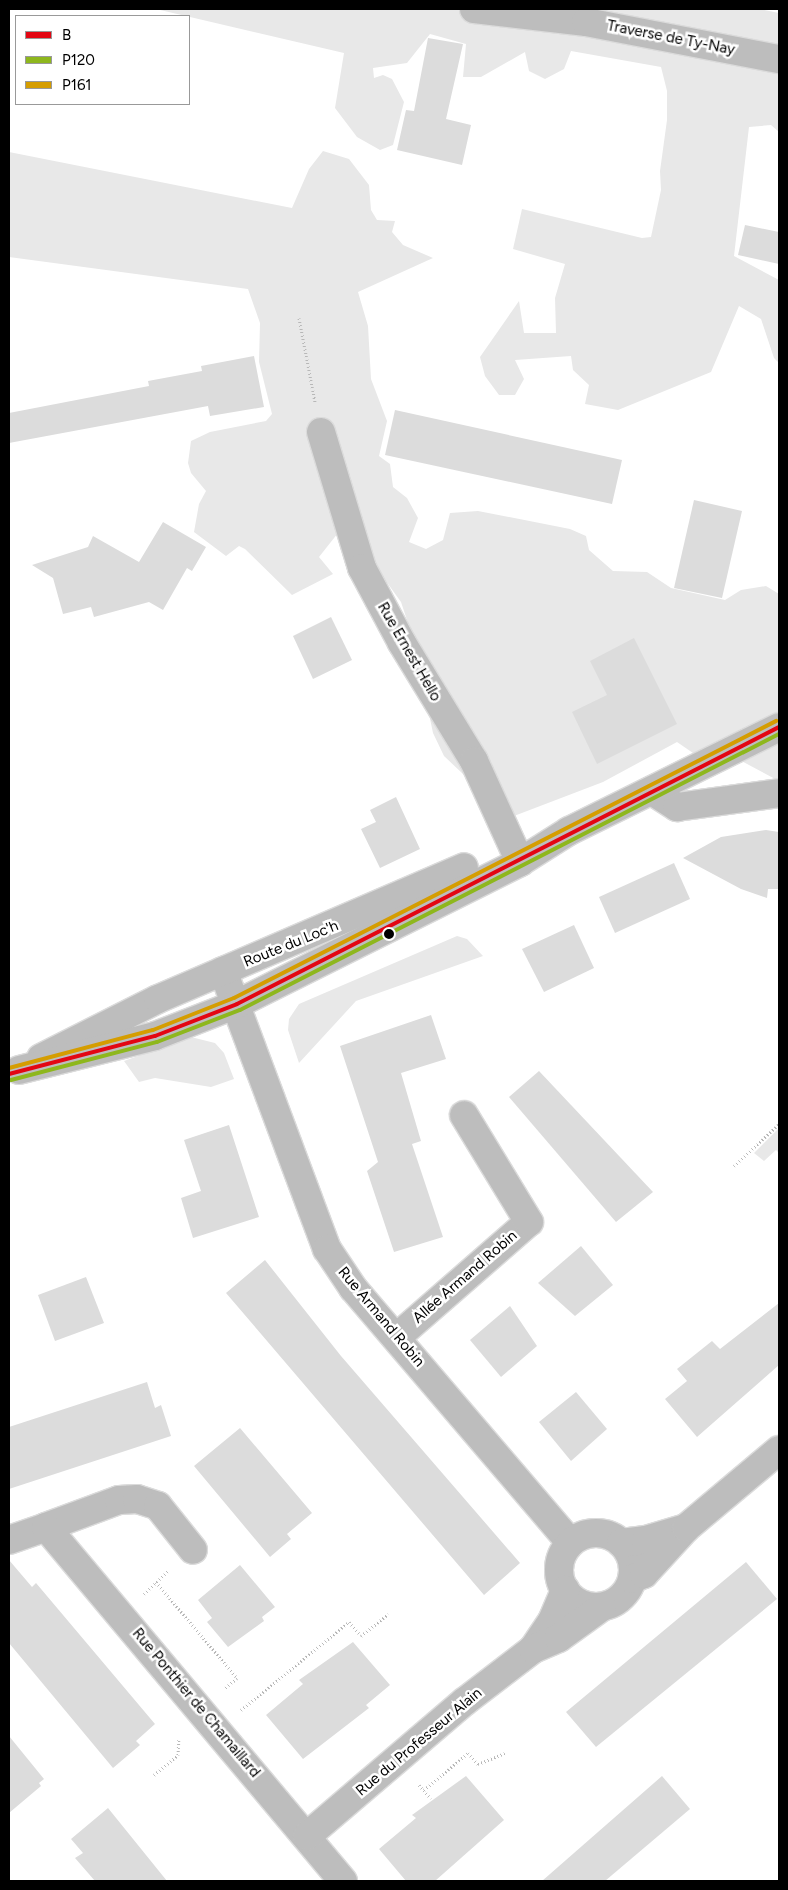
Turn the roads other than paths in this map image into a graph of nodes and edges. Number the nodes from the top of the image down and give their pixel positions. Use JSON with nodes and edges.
{"nodes":[{"id":1,"x":474,"y":9,"type":"edge"},
{"id":2,"x":779,"y":59,"type":"edge"},
{"id":3,"x":321,"y":432,"type":"road end"},
{"id":4,"x":779,"y":728,"type":"edge"},
{"id":5,"x":652,"y":791,"type":"junction"},
{"id":6,"x":779,"y":793,"type":"edge"},
{"id":7,"x":517,"y":855,"type":"junction"},
{"id":8,"x":223,"y":972,"type":"junction"},
{"id":9,"x":237,"y":1004,"type":"junction"},
{"id":10,"x":14,"y":1072,"type":"edge"},
{"id":11,"x":464,"y":1115,"type":"dead end"},
{"id":12,"x":397,"y":1337,"type":"junction"},
{"id":13,"x":779,"y":1450,"type":"edge"},
{"id":14,"x":46,"y":1527,"type":"junction"},
{"id":15,"x":686,"y":1528,"type":"junction"},
{"id":16,"x":9,"y":1540,"type":"edge"},
{"id":17,"x":570,"y":1542,"type":"junction"},
{"id":18,"x":621,"y":1543,"type":"junction"},
{"id":19,"x":193,"y":1550,"type":"road end"},
{"id":20,"x":632,"y":1579,"type":"junction"},
{"id":21,"x":565,"y":1590,"type":"junction"},
{"id":22,"x":602,"y":1606,"type":"junction"},
{"id":23,"x":533,"y":1649,"type":"junction"},
{"id":24,"x":307,"y":1836,"type":"junction"},
{"id":25,"x":343,"y":1881,"type":"edge"}],
"edges":[{"from":1,"to":2,"type":"street","name":"Traverse de Ty-Nay"},
{"from":3,"to":7,"type":"street","name":"Rue Ernest Hello"},
{"from":4,"to":5,"type":"street","name":"Route du Loc'h"},
{"from":5,"to":6,"type":"street"},
{"from":5,"to":7,"type":"street","name":"Route du Loc'h"},
{"from":7,"to":8,"type":"street","name":"Route du Loc'h"},
{"from":7,"to":9,"type":"street","name":"Route du Loc'h"},
{"from":8,"to":9,"type":"street","name":"Rue Armand Robin"},
{"from":8,"to":10,"type":"street","name":"Route du Loc'h"},
{"from":9,"to":10,"type":"street","name":"Route du Loc'h"},
{"from":9,"to":12,"type":"street","name":"Rue Armand Robin"},
{"from":11,"to":12,"type":"street","name":"Allée Armand Robin"},
{"from":12,"to":17,"type":"street","name":"Rue Armand Robin"},
{"from":13,"to":15,"type":"street"},
{"from":14,"to":16,"type":"street"},
{"from":14,"to":19,"type":"street"},
{"from":14,"to":24,"type":"street","name":"Rue Ponthier de Chamaillard"},
{"from":15,"to":18,"type":"street"},
{"from":15,"to":20,"type":"street"},
{"from":17,"to":18,"type":"street"},
{"from":17,"to":21,"type":"street"},
{"from":18,"to":20,"type":"street"},
{"from":20,"to":22,"type":"street"},
{"from":21,"to":22,"type":"street"},
{"from":21,"to":23,"type":"street","name":"Rue du Professeur Alain"},
{"from":22,"to":23,"type":"street","name":"Rue du Professeur Alain"},
{"from":23,"to":24,"type":"street","name":"Rue du Professeur Alain"},
{"from":24,"to":25,"type":"street","name":"Rue Ponthier de Chamaillard"}]}
